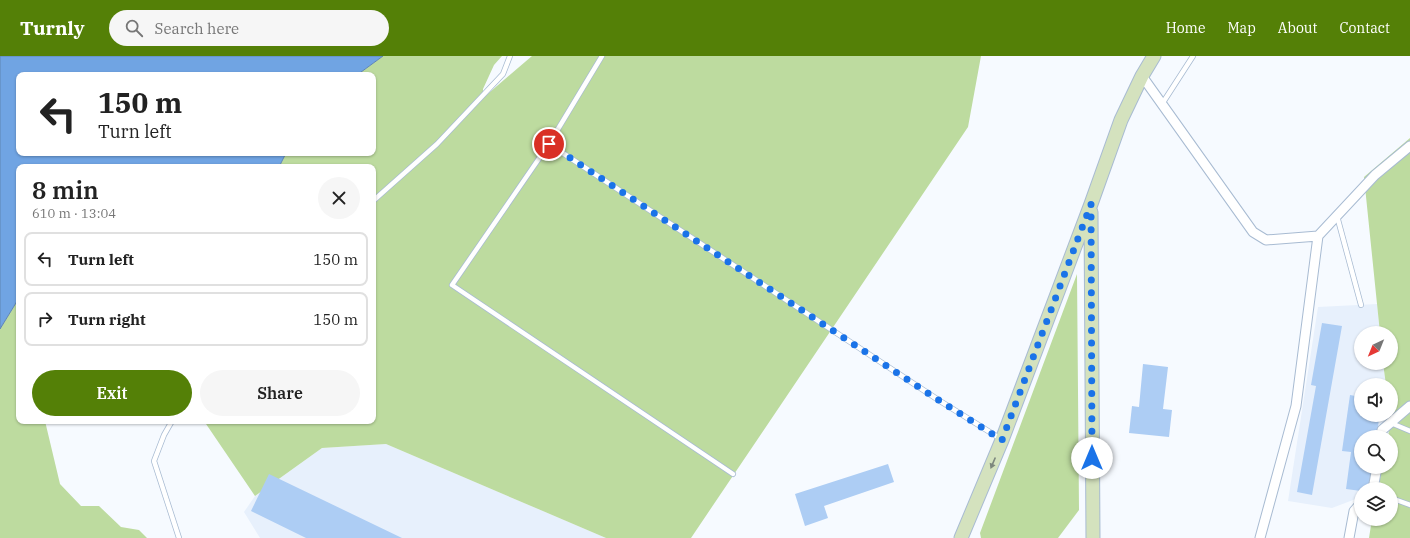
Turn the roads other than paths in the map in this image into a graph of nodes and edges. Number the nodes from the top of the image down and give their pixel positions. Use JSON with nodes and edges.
{"nodes":[{"id":1,"x":510,"y":56,"type":"edge"},
{"id":2,"x":602,"y":56,"type":"edge"},
{"id":3,"x":1192,"y":56,"type":"edge"},
{"id":4,"x":1152,"y":57,"type":"edge"},
{"id":5,"x":1142,"y":76,"type":"junction"},
{"id":6,"x":1162,"y":104,"type":"junction"},
{"id":7,"x":549,"y":144,"type":"junction"},
{"id":8,"x":1410,"y":146,"type":"edge"},
{"id":9,"x":376,"y":199,"type":"edge"},
{"id":10,"x":1091,"y":204,"type":"junction"},
{"id":11,"x":1337,"y":216,"type":"junction"},
{"id":12,"x":1318,"y":236,"type":"junction"},
{"id":13,"x":1361,"y":305,"type":"dead end"},
{"id":14,"x":1410,"y":406,"type":"edge"},
{"id":15,"x":1391,"y":423,"type":"junction"},
{"id":16,"x":170,"y":424,"type":"edge"},
{"id":17,"x":1382,"y":430,"type":"edge"},
{"id":18,"x":1410,"y":431,"type":"edge"},
{"id":19,"x":1002,"y":440,"type":"junction"},
{"id":20,"x":734,"y":474,"type":"dead end"},
{"id":21,"x":1398,"y":501,"type":"edge"},
{"id":22,"x":1410,"y":505,"type":"edge"},
{"id":23,"x":1354,"y":511,"type":"edge"},
{"id":24,"x":179,"y":538,"type":"edge"},
{"id":25,"x":961,"y":538,"type":"edge"},
{"id":26,"x":1093,"y":538,"type":"edge"},
{"id":27,"x":1260,"y":538,"type":"edge"},
{"id":28,"x":1349,"y":538,"type":"edge"}],
"edges":[{"from":1,"to":9,"type":"lane"},
{"from":2,"to":7,"type":"lane"},
{"from":3,"to":6,"type":"lane"},
{"from":4,"to":5,"type":"main road"},
{"from":5,"to":6,"type":"street"},
{"from":5,"to":10,"type":"main road"},
{"from":6,"to":12,"type":"street"},
{"from":7,"to":19,"type":"lane"},
{"from":7,"to":20,"type":"lane"},
{"from":8,"to":11,"type":"street"},
{"from":10,"to":19,"type":"main road"},
{"from":10,"to":26,"type":"main road"},
{"from":11,"to":12,"type":"street"},
{"from":11,"to":13,"type":"lane"},
{"from":12,"to":27,"type":"street"},
{"from":14,"to":15,"type":"street"},
{"from":15,"to":17,"type":"street"},
{"from":15,"to":18,"type":"lane"},
{"from":16,"to":24,"type":"lane"},
{"from":19,"to":25,"type":"main road","one_way":true},
{"from":21,"to":22,"type":"lane"},
{"from":23,"to":28,"type":"street"}]}
